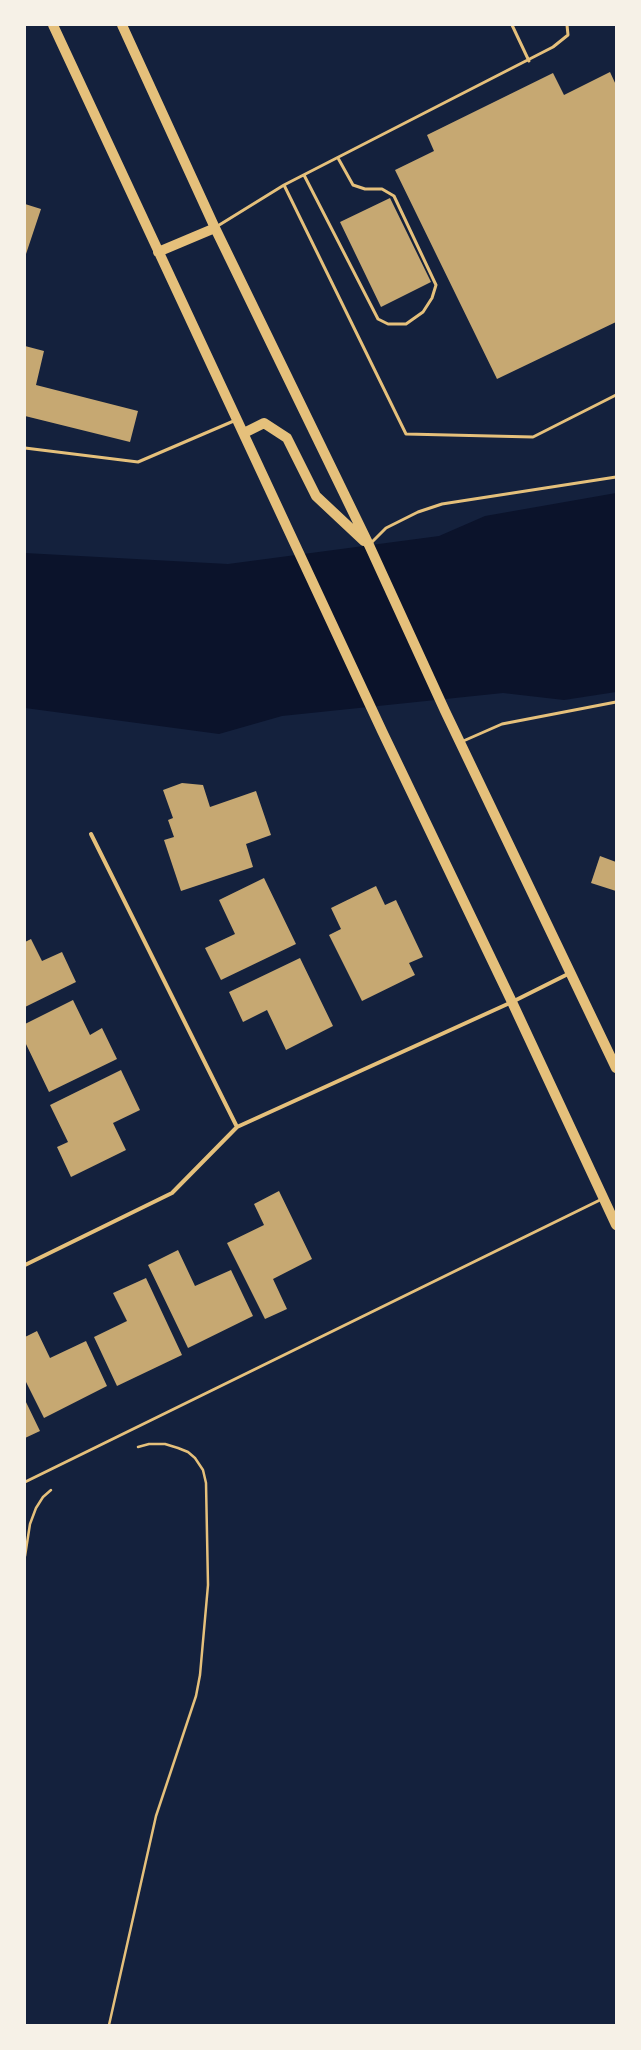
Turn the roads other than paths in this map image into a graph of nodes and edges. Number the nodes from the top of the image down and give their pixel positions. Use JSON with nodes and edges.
{"nodes":[{"id":1,"x":53,"y":25,"type":"edge"},
{"id":2,"x":122,"y":25,"type":"edge"},
{"id":3,"x":512,"y":25,"type":"edge"},
{"id":4,"x":567,"y":25,"type":"edge"},
{"id":5,"x":530,"y":61,"type":"junction"},
{"id":6,"x":338,"y":158,"type":"junction"},
{"id":7,"x":304,"y":175,"type":"junction"},
{"id":8,"x":284,"y":185,"type":"junction"},
{"id":9,"x":215,"y":228,"type":"junction"},
{"id":10,"x":158,"y":252,"type":"junction"},
{"id":11,"x":616,"y":395,"type":"edge"},
{"id":12,"x":238,"y":419,"type":"junction"},
{"id":13,"x":244,"y":433,"type":"junction"},
{"id":14,"x":25,"y":448,"type":"edge"},
{"id":15,"x":616,"y":477,"type":"edge"},
{"id":16,"x":369,"y":545,"type":"junction"},
{"id":17,"x":616,"y":702,"type":"edge"},
{"id":18,"x":460,"y":742,"type":"junction"},
{"id":19,"x":91,"y":834,"type":"dead end"},
{"id":20,"x":570,"y":973,"type":"junction"},
{"id":21,"x":512,"y":1002,"type":"junction"},
{"id":22,"x":616,"y":1068,"type":"edge"},
{"id":23,"x":237,"y":1127,"type":"junction"},
{"id":24,"x":603,"y":1198,"type":"junction"},
{"id":25,"x":616,"y":1225,"type":"edge"},
{"id":26,"x":25,"y":1265,"type":"edge"},
{"id":27,"x":25,"y":1482,"type":"edge"}],
"edges":[{"from":1,"to":10,"type":"main road"},
{"from":2,"to":9,"type":"main road"},
{"from":3,"to":5,"type":"lane"},
{"from":4,"to":5,"type":"lane"},
{"from":5,"to":6,"type":"lane"},
{"from":6,"to":7,"type":"lane"},
{"from":6,"to":7,"type":"lane"},
{"from":7,"to":8,"type":"lane"},
{"from":8,"to":9,"type":"lane"},
{"from":8,"to":11,"type":"lane"},
{"from":9,"to":10,"type":"main road"},
{"from":9,"to":16,"type":"main road"},
{"from":10,"to":12,"type":"main road"},
{"from":12,"to":13,"type":"main road"},
{"from":12,"to":14,"type":"lane"},
{"from":13,"to":16,"type":"main road"},
{"from":13,"to":21,"type":"main road"},
{"from":15,"to":16,"type":"lane"},
{"from":16,"to":18,"type":"main road"},
{"from":17,"to":18,"type":"lane"},
{"from":18,"to":20,"type":"main road"},
{"from":19,"to":23,"type":"street"},
{"from":20,"to":21,"type":"street"},
{"from":20,"to":22,"type":"main road"},
{"from":21,"to":23,"type":"street"},
{"from":21,"to":24,"type":"main road"},
{"from":23,"to":26,"type":"street"},
{"from":24,"to":25,"type":"main road"},
{"from":24,"to":27,"type":"lane"}]}
